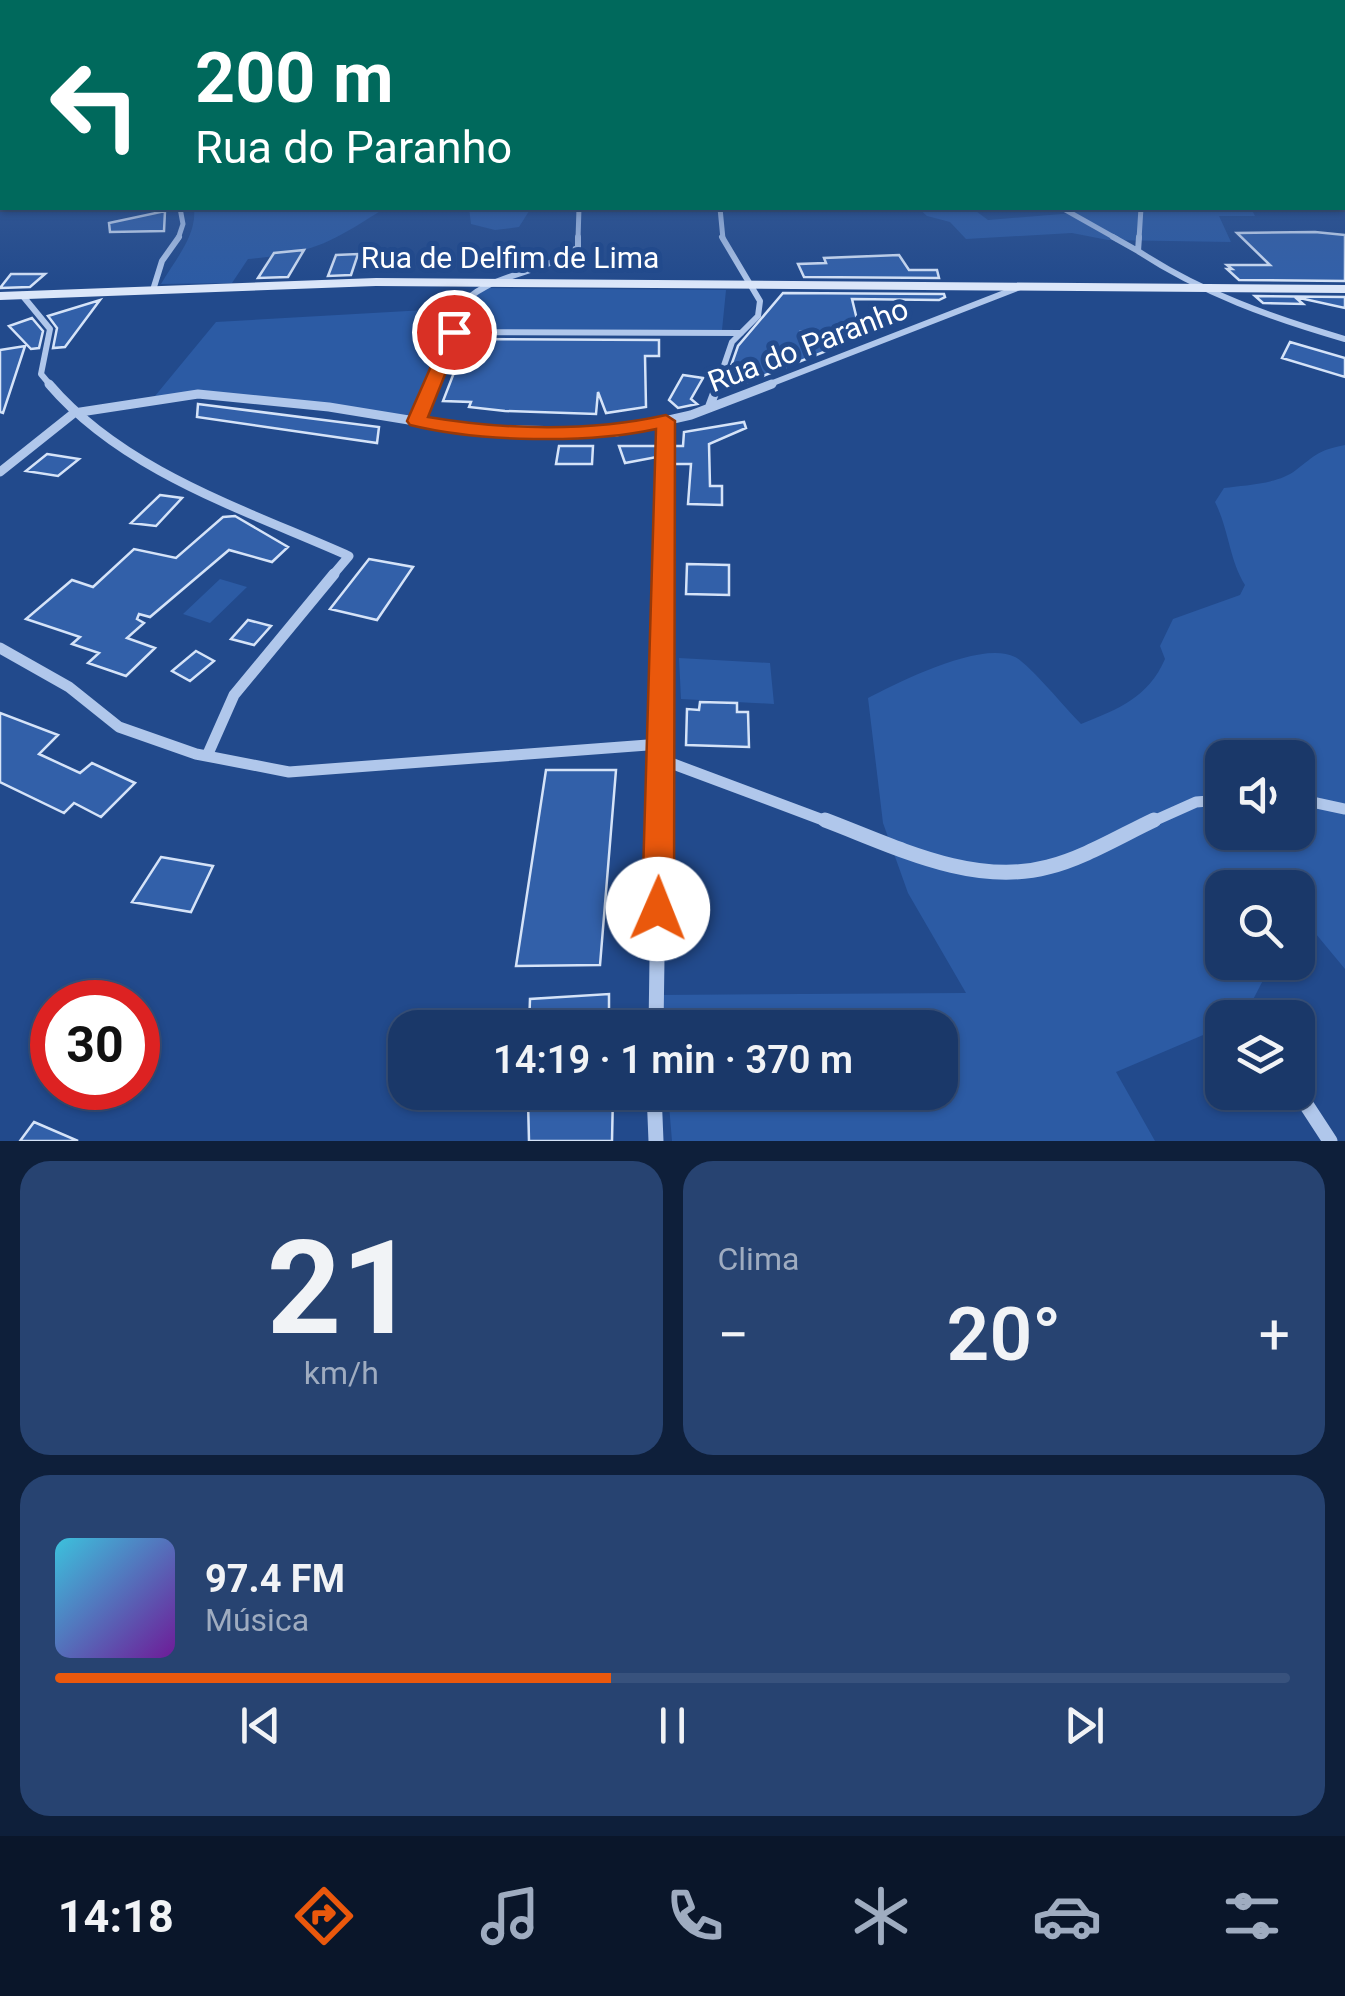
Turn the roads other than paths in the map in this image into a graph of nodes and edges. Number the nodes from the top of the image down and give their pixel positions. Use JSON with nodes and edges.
{"nodes":[{"id":1,"x":180,"y":210,"type":"edge"},
{"id":2,"x":579,"y":210,"type":"edge"},
{"id":3,"x":720,"y":210,"type":"edge"},
{"id":4,"x":1065,"y":210,"type":"edge"},
{"id":5,"x":1142,"y":210,"type":"edge"},
{"id":6,"x":1138,"y":252,"type":"junction"},
{"id":7,"x":496,"y":282,"type":"junction"},
{"id":8,"x":750,"y":283,"type":"junction"},
{"id":9,"x":1020,"y":287,"type":"junction"},
{"id":10,"x":1195,"y":287,"type":"junction"},
{"id":11,"x":1345,"y":289,"type":"edge"},
{"id":12,"x":153,"y":290,"type":"junction"},
{"id":13,"x":0,"y":296,"type":"edge"},
{"id":14,"x":22,"y":296,"type":"junction"},
{"id":15,"x":454,"y":332,"type":"junction"},
{"id":16,"x":741,"y":333,"type":"junction"},
{"id":17,"x":1345,"y":338,"type":"edge"},
{"id":18,"x":709,"y":408,"type":"junction"},
{"id":19,"x":74,"y":413,"type":"junction"},
{"id":20,"x":417,"y":421,"type":"junction"},
{"id":21,"x":666,"y":421,"type":"junction"},
{"id":22,"x":0,"y":472,"type":"edge"},
{"id":23,"x":0,"y":648,"type":"edge"},
{"id":24,"x":660,"y":752,"type":"junction"},
{"id":25,"x":207,"y":756,"type":"junction"},
{"id":26,"x":1205,"y":801,"type":"edge"},
{"id":27,"x":1315,"y":803,"type":"edge"},
{"id":28,"x":1345,"y":809,"type":"edge"},
{"id":29,"x":656,"y":1010,"type":"edge"},
{"id":30,"x":655,"y":1110,"type":"edge"},
{"id":31,"x":1310,"y":1110,"type":"edge"},
{"id":32,"x":656,"y":1141,"type":"edge"},
{"id":33,"x":1330,"y":1141,"type":"edge"}],
"edges":[{"from":1,"to":12,"type":"street"},
{"from":2,"to":7,"type":"street"},
{"from":3,"to":8,"type":"street"},
{"from":4,"to":6,"type":"street"},
{"from":5,"to":6,"type":"street"},
{"from":6,"to":10,"type":"street"},
{"from":7,"to":8,"type":"main road","name":"Rua de Delfim de Lima"},
{"from":7,"to":12,"type":"main road","name":"Rua de Delfim de Lima"},
{"from":7,"to":15,"type":"street"},
{"from":8,"to":9,"type":"main road","name":"Rua de Delfim de Lima"},
{"from":8,"to":16,"type":"street"},
{"from":9,"to":10,"type":"main road","name":"Rua de Delfim de Lima"},
{"from":9,"to":18,"type":"street","name":"Rua do Paranho"},
{"from":10,"to":11,"type":"main road","name":"Rua de Delfim de Lima"},
{"from":10,"to":17,"type":"street"},
{"from":12,"to":14,"type":"main road","name":"Rua de Delfim de Lima"},
{"from":13,"to":14,"type":"main road","name":"Rua de Delfim de Lima"},
{"from":14,"to":19,"type":"street"},
{"from":15,"to":16,"type":"street"},
{"from":15,"to":20,"type":"street"},
{"from":16,"to":18,"type":"street"},
{"from":18,"to":21,"type":"street","name":"Rua do Paranho"},
{"from":19,"to":20,"type":"street","name":"Rua do Paranho"},
{"from":19,"to":22,"type":"street"},
{"from":19,"to":25,"type":"street"},
{"from":20,"to":21,"type":"street","name":"Rua do Paranho"},
{"from":21,"to":24,"type":"street"},
{"from":23,"to":25,"type":"street"},
{"from":24,"to":25,"type":"street"},
{"from":24,"to":26,"type":"street"},
{"from":24,"to":29,"type":"street"},
{"from":27,"to":28,"type":"street"},
{"from":30,"to":32,"type":"street"},
{"from":31,"to":33,"type":"street"}]}
